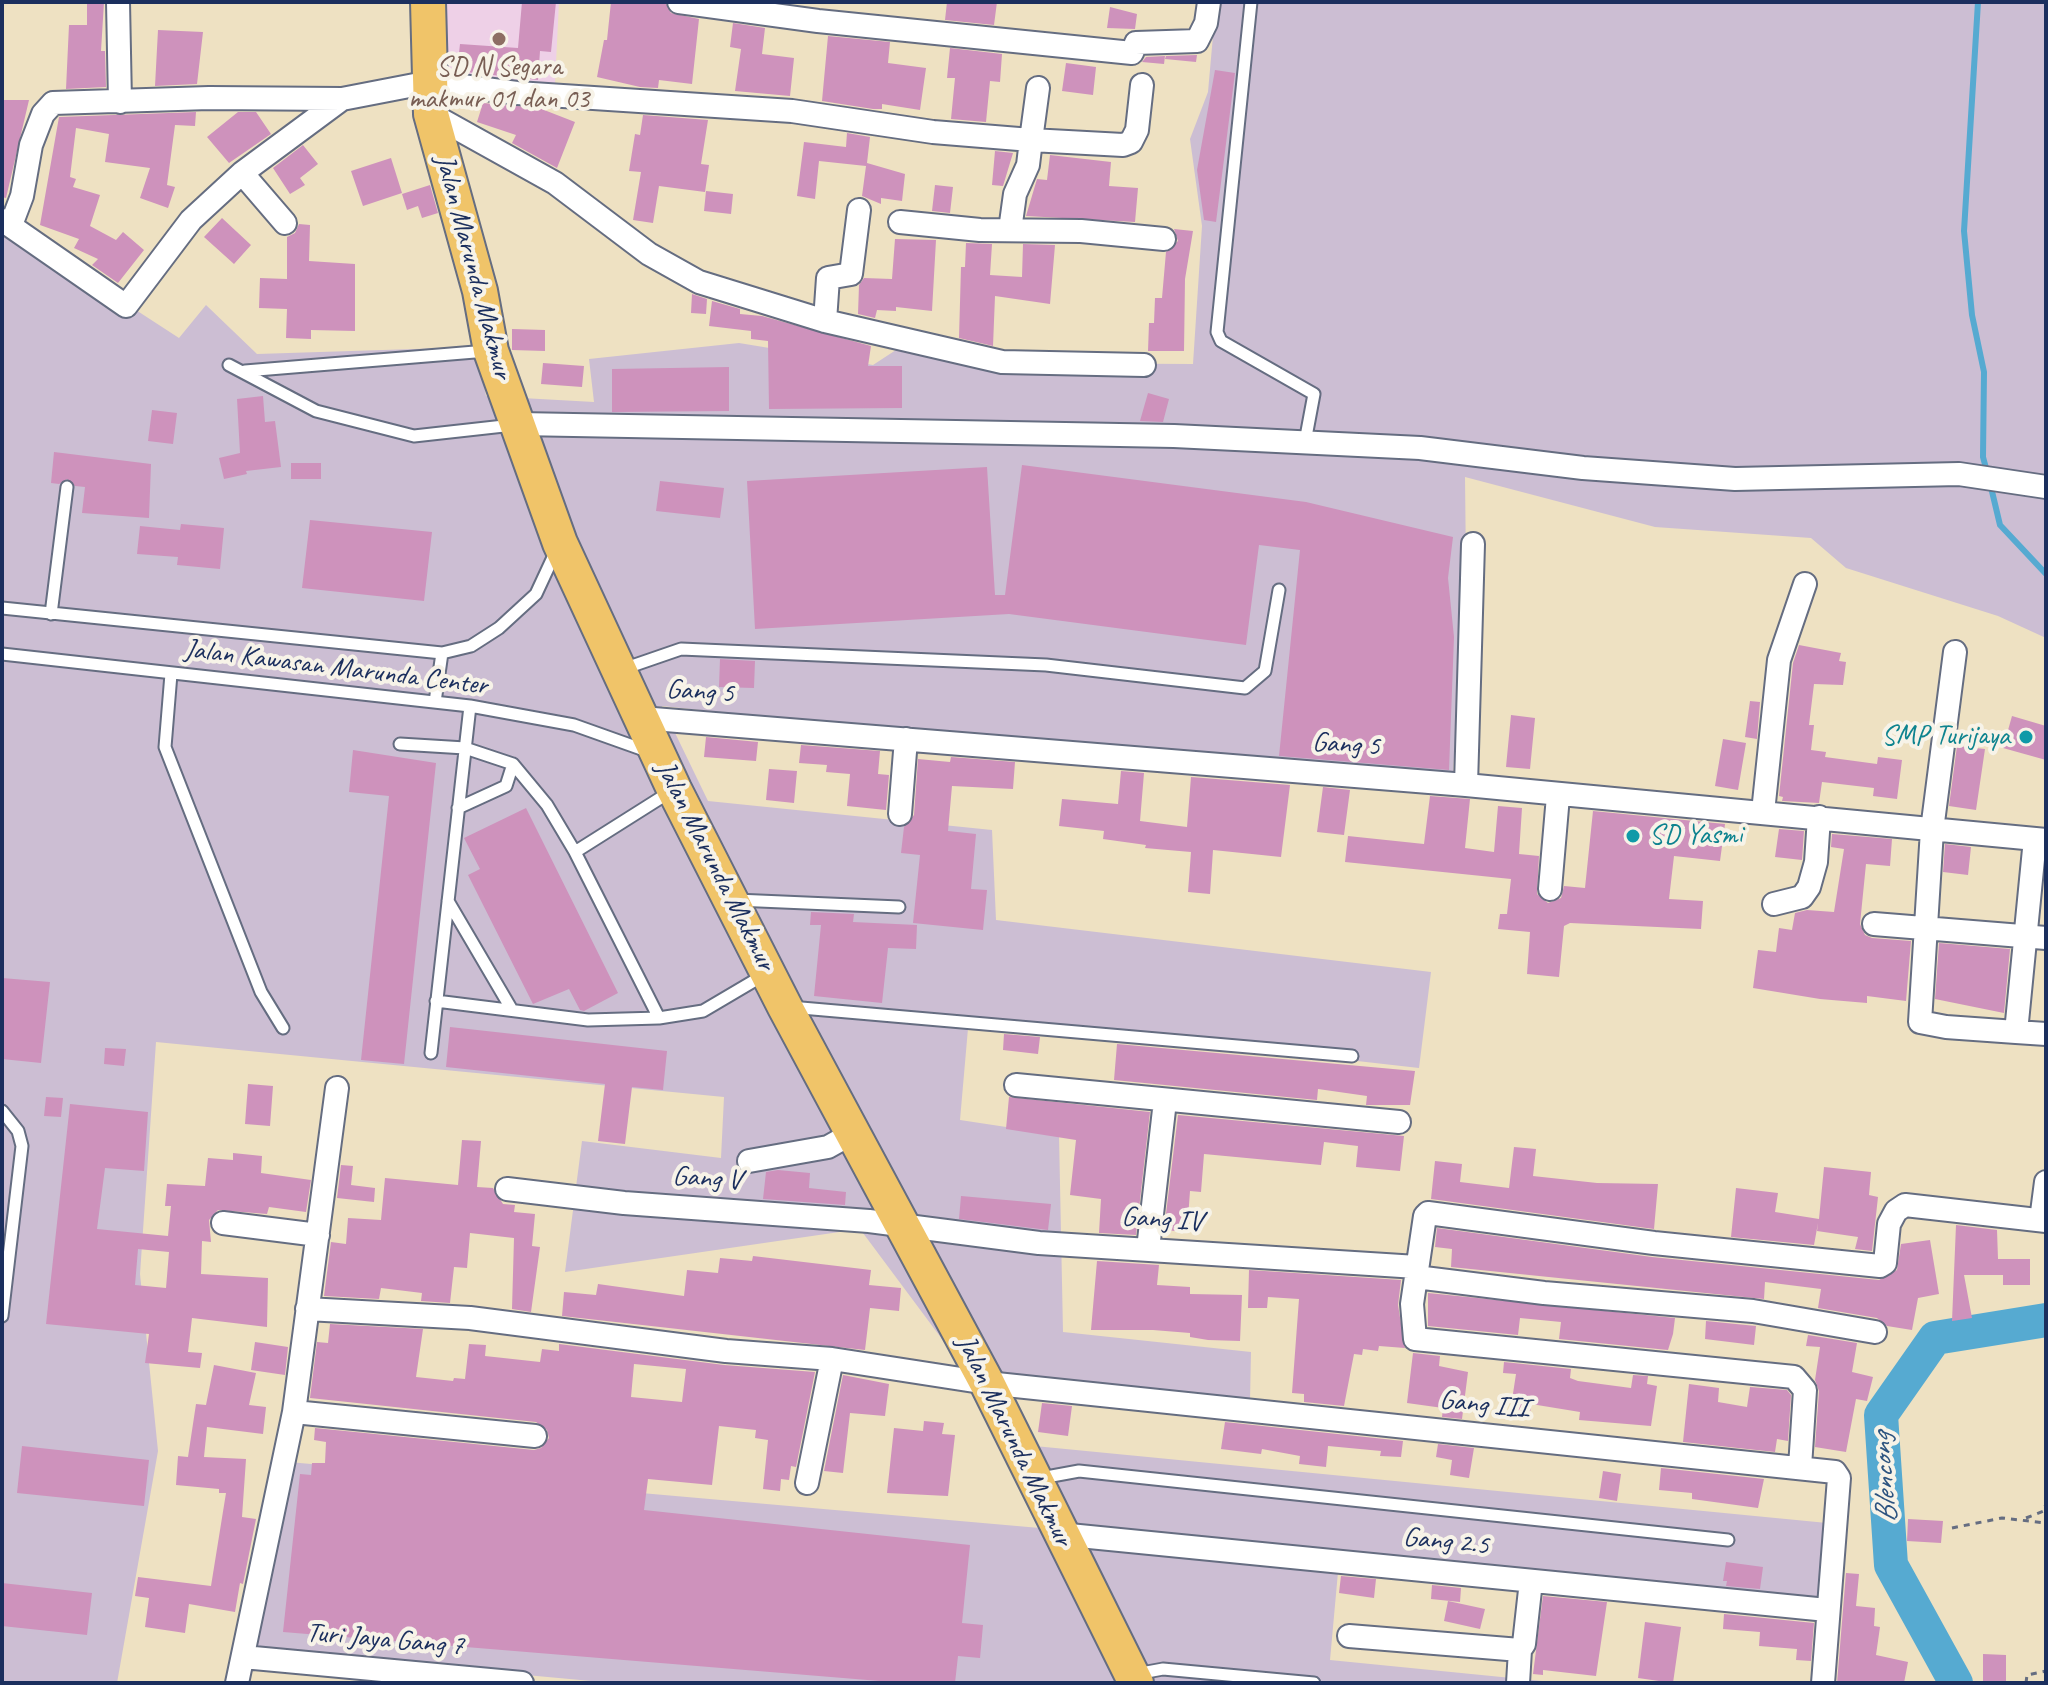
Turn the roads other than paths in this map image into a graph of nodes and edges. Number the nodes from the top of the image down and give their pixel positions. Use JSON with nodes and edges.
{"nodes":[{"id":1,"x":118,"y":2,"type":"edge"},
{"id":2,"x":428,"y":2,"type":"edge"},
{"id":3,"x":679,"y":2,"type":"edge"},
{"id":4,"x":1209,"y":2,"type":"edge"},
{"id":5,"x":1251,"y":2,"type":"edge"},
{"id":6,"x":1142,"y":85,"type":"dead end"},
{"id":7,"x":1038,"y":88,"type":"dead end"},
{"id":8,"x":430,"y":98,"type":"junction"},
{"id":9,"x":342,"y":99,"type":"junction"},
{"id":10,"x":120,"y":102,"type":"junction"},
{"id":11,"x":1031,"y":140,"type":"junction"},
{"id":12,"x":242,"y":173,"type":"junction"},
{"id":13,"x":859,"y":210,"type":"dead end"},
{"id":14,"x":6,"y":222,"type":"edge"},
{"id":15,"x":900,"y":222,"type":"dead end"},
{"id":16,"x":285,"y":223,"type":"dead end"},
{"id":17,"x":1010,"y":230,"type":"junction"},
{"id":18,"x":1164,"y":239,"type":"dead end"},
{"id":19,"x":825,"y":321,"type":"junction"},
{"id":20,"x":491,"y":351,"type":"junction"},
{"id":21,"x":229,"y":365,"type":"dead end"},
{"id":22,"x":1144,"y":365,"type":"dead end"},
{"id":23,"x":243,"y":371,"type":"junction"},
{"id":24,"x":519,"y":424,"type":"junction"},
{"id":25,"x":1305,"y":442,"type":"junction"},
{"id":26,"x":67,"y":487,"type":"dead end"},
{"id":27,"x":2046,"y":487,"type":"edge"},
{"id":28,"x":560,"y":543,"type":"junction"},
{"id":29,"x":1473,"y":544,"type":"dead end"},
{"id":30,"x":1805,"y":584,"type":"dead end"},
{"id":31,"x":1279,"y":590,"type":"dead end"},
{"id":32,"x":2,"y":608,"type":"edge"},
{"id":33,"x":51,"y":614,"type":"junction"},
{"id":34,"x":1955,"y":652,"type":"dead end"},
{"id":35,"x":442,"y":653,"type":"junction"},
{"id":36,"x":2,"y":654,"type":"edge"},
{"id":37,"x":619,"y":671,"type":"junction"},
{"id":38,"x":171,"y":674,"type":"junction"},
{"id":39,"x":435,"y":702,"type":"junction"},
{"id":40,"x":470,"y":706,"type":"junction"},
{"id":41,"x":641,"y":718,"type":"junction"},
{"id":42,"x":906,"y":739,"type":"junction"},
{"id":43,"x":400,"y":744,"type":"dead end"},
{"id":44,"x":465,"y":748,"type":"junction"},
{"id":45,"x":659,"y":755,"type":"junction"},
{"id":46,"x":513,"y":764,"type":"junction"},
{"id":47,"x":1466,"y":785,"type":"junction"},
{"id":48,"x":674,"y":789,"type":"junction"},
{"id":49,"x":1558,"y":796,"type":"junction"},
{"id":50,"x":458,"y":808,"type":"junction"},
{"id":51,"x":1763,"y":812,"type":"junction"},
{"id":52,"x":900,"y":814,"type":"dead end"},
{"id":53,"x":1819,"y":817,"type":"junction"},
{"id":54,"x":1932,"y":830,"type":"junction"},
{"id":55,"x":2041,"y":840,"type":"edge"},
{"id":56,"x":575,"y":852,"type":"junction"},
{"id":57,"x":1550,"y":889,"type":"dead end"},
{"id":58,"x":732,"y":900,"type":"junction"},
{"id":59,"x":448,"y":901,"type":"junction"},
{"id":60,"x":1774,"y":904,"type":"dead end"},
{"id":61,"x":899,"y":907,"type":"dead end"},
{"id":62,"x":1874,"y":924,"type":"dead end"},
{"id":63,"x":1924,"y":927,"type":"junction"},
{"id":64,"x":2036,"y":937,"type":"edge"},
{"id":65,"x":768,"y":973,"type":"junction"},
{"id":66,"x":436,"y":1001,"type":"junction"},
{"id":67,"x":785,"y":1007,"type":"junction"},
{"id":68,"x":512,"y":1010,"type":"junction"},
{"id":69,"x":659,"y":1018,"type":"junction"},
{"id":70,"x":283,"y":1028,"type":"dead end"},
{"id":71,"x":2016,"y":1032,"type":"junction"},
{"id":72,"x":2046,"y":1034,"type":"edge"},
{"id":73,"x":431,"y":1053,"type":"dead end"},
{"id":74,"x":1352,"y":1056,"type":"dead end"},
{"id":75,"x":1016,"y":1085,"type":"dead end"},
{"id":76,"x":337,"y":1088,"type":"dead end"},
{"id":77,"x":1165,"y":1101,"type":"junction"},
{"id":78,"x":2,"y":1111,"type":"edge"},
{"id":79,"x":1399,"y":1122,"type":"dead end"},
{"id":80,"x":853,"y":1133,"type":"junction"},
{"id":81,"x":749,"y":1161,"type":"dead end"},
{"id":82,"x":2046,"y":1182,"type":"edge"},
{"id":83,"x":507,"y":1189,"type":"dead end"},
{"id":84,"x":2043,"y":1220,"type":"edge"},
{"id":85,"x":223,"y":1223,"type":"dead end"},
{"id":86,"x":904,"y":1225,"type":"junction"},
{"id":87,"x":318,"y":1235,"type":"junction"},
{"id":88,"x":1148,"y":1249,"type":"junction"},
{"id":89,"x":1416,"y":1272,"type":"junction"},
{"id":90,"x":307,"y":1309,"type":"junction"},
{"id":91,"x":2,"y":1316,"type":"edge"},
{"id":92,"x":1875,"y":1332,"type":"dead end"},
{"id":93,"x":832,"y":1359,"type":"junction"},
{"id":94,"x":987,"y":1383,"type":"junction"},
{"id":95,"x":294,"y":1412,"type":"junction"},
{"id":96,"x":535,"y":1436,"type":"dead end"},
{"id":97,"x":1800,"y":1467,"type":"junction"},
{"id":98,"x":1032,"y":1479,"type":"junction"},
{"id":99,"x":807,"y":1483,"type":"dead end"},
{"id":100,"x":1059,"y":1534,"type":"junction"},
{"id":101,"x":1728,"y":1540,"type":"dead end"},
{"id":102,"x":1531,"y":1581,"type":"junction"},
{"id":103,"x":1827,"y":1610,"type":"junction"},
{"id":104,"x":1349,"y":1636,"type":"dead end"},
{"id":105,"x":1520,"y":1650,"type":"junction"},
{"id":106,"x":243,"y":1657,"type":"junction"},
{"id":107,"x":1134,"y":1679,"type":"edge"},
{"id":108,"x":237,"y":1683,"type":"edge"},
{"id":109,"x":522,"y":1683,"type":"edge"},
{"id":110,"x":1314,"y":1683,"type":"edge"},
{"id":111,"x":1518,"y":1683,"type":"edge"},
{"id":112,"x":1823,"y":1683,"type":"edge"}],
"edges":[{"from":1,"to":10,"type":"street"},
{"from":2,"to":8,"type":"main road","name":"Jalan Marunda Makmur"},
{"from":3,"to":4,"type":"street"},
{"from":5,"to":25,"type":"lane"},
{"from":6,"to":11,"type":"street"},
{"from":7,"to":11,"type":"street"},
{"from":8,"to":9,"type":"street"},
{"from":8,"to":11,"type":"street"},
{"from":8,"to":19,"type":"street"},
{"from":8,"to":20,"type":"main road","name":"Jalan Marunda Makmur"},
{"from":9,"to":10,"type":"street"},
{"from":9,"to":12,"type":"street"},
{"from":10,"to":14,"type":"street"},
{"from":11,"to":17,"type":"street"},
{"from":12,"to":14,"type":"street"},
{"from":12,"to":16,"type":"street"},
{"from":13,"to":19,"type":"street"},
{"from":15,"to":17,"type":"street"},
{"from":17,"to":18,"type":"street"},
{"from":19,"to":22,"type":"street"},
{"from":20,"to":23,"type":"lane"},
{"from":20,"to":24,"type":"main road","name":"Jalan Marunda Makmur"},
{"from":21,"to":23,"type":"lane"},
{"from":23,"to":24,"type":"lane"},
{"from":24,"to":25,"type":"street"},
{"from":24,"to":28,"type":"main road","name":"Jalan Marunda Makmur"},
{"from":25,"to":27,"type":"street"},
{"from":26,"to":33,"type":"lane"},
{"from":28,"to":35,"type":"lane","name":"Jalan Kawasan Marunda Center"},
{"from":28,"to":37,"type":"main road","name":"Jalan Marunda Makmur"},
{"from":29,"to":47,"type":"street"},
{"from":30,"to":51,"type":"street"},
{"from":31,"to":37,"type":"lane"},
{"from":32,"to":33,"type":"lane","name":"Jalan Kawasan Marunda Center"},
{"from":33,"to":35,"type":"lane","name":"Jalan Kawasan Marunda Center"},
{"from":34,"to":54,"type":"street"},
{"from":35,"to":39,"type":"lane"},
{"from":36,"to":38,"type":"lane","name":"Jalan Kawasan Marunda Center"},
{"from":37,"to":41,"type":"main road","name":"Jalan Marunda Makmur"},
{"from":38,"to":39,"type":"lane","name":"Jalan Kawasan Marunda Center"},
{"from":38,"to":70,"type":"lane"},
{"from":39,"to":40,"type":"lane","name":"Jalan Kawasan Marunda Center"},
{"from":40,"to":44,"type":"lane"},
{"from":40,"to":45,"type":"lane","name":"Jalan Kawasan Marunda Center"},
{"from":41,"to":42,"type":"street","name":"Gang 5"},
{"from":41,"to":45,"type":"main road","name":"Jalan Marunda Makmur"},
{"from":42,"to":47,"type":"street","name":"Gang 5"},
{"from":42,"to":52,"type":"street"},
{"from":43,"to":44,"type":"lane"},
{"from":44,"to":46,"type":"lane"},
{"from":44,"to":50,"type":"lane"},
{"from":45,"to":48,"type":"main road","name":"Jalan Marunda Makmur"},
{"from":46,"to":50,"type":"lane"},
{"from":46,"to":56,"type":"lane"},
{"from":47,"to":49,"type":"street","name":"Gang 5"},
{"from":48,"to":56,"type":"lane"},
{"from":48,"to":58,"type":"main road","name":"Jalan Marunda Makmur"},
{"from":49,"to":51,"type":"street","name":"Gang 5"},
{"from":49,"to":57,"type":"street"},
{"from":50,"to":59,"type":"lane"},
{"from":51,"to":53,"type":"street","name":"Gang 5"},
{"from":53,"to":54,"type":"street","name":"Gang 5"},
{"from":53,"to":60,"type":"street"},
{"from":54,"to":55,"type":"street","name":"Gang 5"},
{"from":54,"to":63,"type":"street"},
{"from":55,"to":64,"type":"street"},
{"from":56,"to":69,"type":"lane"},
{"from":58,"to":61,"type":"lane"},
{"from":58,"to":65,"type":"main road","name":"Jalan Marunda Makmur"},
{"from":59,"to":66,"type":"lane"},
{"from":59,"to":68,"type":"lane"},
{"from":62,"to":63,"type":"street"},
{"from":63,"to":64,"type":"street"},
{"from":63,"to":71,"type":"street"},
{"from":64,"to":71,"type":"street"},
{"from":65,"to":67,"type":"main road","name":"Jalan Marunda Makmur"},
{"from":65,"to":69,"type":"lane"},
{"from":66,"to":68,"type":"lane"},
{"from":66,"to":73,"type":"lane"},
{"from":67,"to":74,"type":"lane"},
{"from":67,"to":80,"type":"main road","name":"Jalan Marunda Makmur"},
{"from":68,"to":69,"type":"lane"},
{"from":71,"to":72,"type":"street"},
{"from":75,"to":77,"type":"street"},
{"from":76,"to":87,"type":"street"},
{"from":77,"to":79,"type":"street"},
{"from":77,"to":88,"type":"street"},
{"from":78,"to":91,"type":"lane"},
{"from":80,"to":81,"type":"street"},
{"from":80,"to":86,"type":"main road","name":"Jalan Marunda Makmur"},
{"from":82,"to":84,"type":"street"},
{"from":83,"to":86,"type":"street","name":"Gang V"},
{"from":84,"to":89,"type":"street"},
{"from":85,"to":87,"type":"street"},
{"from":86,"to":88,"type":"street","name":"Gang IV"},
{"from":86,"to":94,"type":"main road","name":"Jalan Marunda Makmur"},
{"from":87,"to":90,"type":"street"},
{"from":88,"to":89,"type":"street","name":"Gang IV"},
{"from":89,"to":92,"type":"street","name":"Gang IV"},
{"from":89,"to":97,"type":"street"},
{"from":90,"to":93,"type":"street","name":"Gang III"},
{"from":90,"to":95,"type":"street"},
{"from":93,"to":94,"type":"street","name":"Gang III"},
{"from":93,"to":99,"type":"street"},
{"from":94,"to":97,"type":"street","name":"Gang III"},
{"from":94,"to":98,"type":"main road","name":"Jalan Marunda Makmur"},
{"from":95,"to":96,"type":"street"},
{"from":95,"to":106,"type":"street"},
{"from":97,"to":103,"type":"street","name":"Gang III"},
{"from":98,"to":100,"type":"main road","name":"Jalan Marunda Makmur"},
{"from":98,"to":101,"type":"lane"},
{"from":100,"to":102,"type":"street","name":"Gang 2.5"},
{"from":100,"to":107,"type":"main road","name":"Jalan Marunda Makmur"},
{"from":102,"to":103,"type":"street","name":"Gang 2.5"},
{"from":102,"to":105,"type":"street"},
{"from":103,"to":112,"type":"street"},
{"from":104,"to":105,"type":"street"},
{"from":105,"to":111,"type":"street"},
{"from":106,"to":108,"type":"street"},
{"from":106,"to":109,"type":"street","name":"Turi Jaya Gang 7"},
{"from":107,"to":110,"type":"lane"}]}
